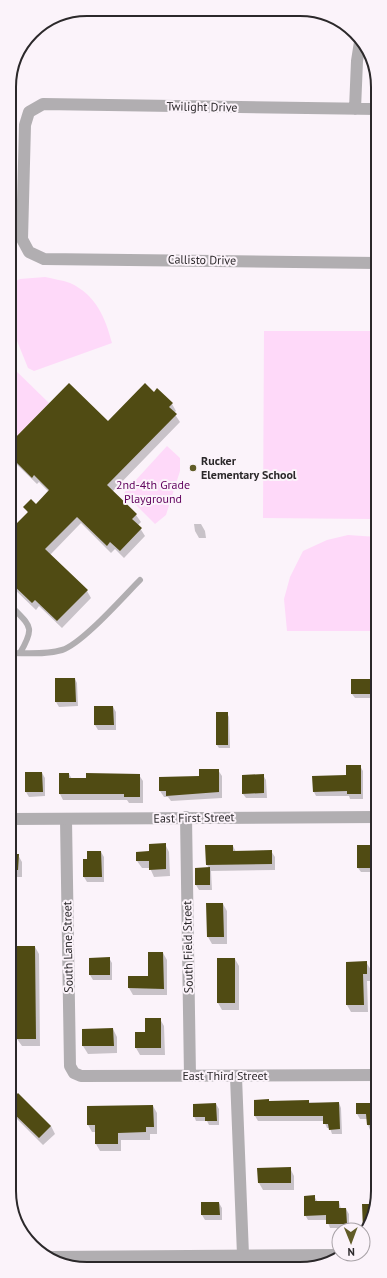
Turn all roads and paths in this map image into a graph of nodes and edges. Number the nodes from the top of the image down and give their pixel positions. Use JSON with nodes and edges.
{"nodes":[{"id":1,"x":359,"y":49,"type":"edge"},
{"id":2,"x":355,"y":109,"type":"junction"},
{"id":3,"x":371,"y":109,"type":"edge"},
{"id":4,"x":28,"y":252,"type":"joint"},
{"id":5,"x":371,"y":263,"type":"edge"},
{"id":6,"x":140,"y":580,"type":"dead end"},
{"id":7,"x":16,"y":612,"type":"edge"},
{"id":8,"x":16,"y":653,"type":"edge"},
{"id":9,"x":20,"y":653,"type":"junction"},
{"id":10,"x":186,"y":817,"type":"junction"},
{"id":11,"x":371,"y":817,"type":"edge"},
{"id":12,"x":16,"y":819,"type":"edge"},
{"id":13,"x":66,"y":820,"type":"junction"},
{"id":14,"x":74,"y":1072,"type":"joint"},
{"id":15,"x":371,"y":1075,"type":"edge"},
{"id":16,"x":190,"y":1076,"type":"junction"},
{"id":17,"x":236,"y":1077,"type":"junction"},
{"id":18,"x":243,"y":1255,"type":"junction"},
{"id":19,"x":331,"y":1255,"type":"edge"},
{"id":20,"x":60,"y":1257,"type":"edge"}],
"edges":[{"from":1,"to":2,"type":"street"},
{"from":2,"to":3,"type":"street","name":"Twilight Drive"},
{"from":2,"to":4,"type":"street","name":"Twilight Drive"},
{"from":4,"to":5,"type":"street","name":"Callisto Drive"},
{"from":6,"to":9,"type":"lane"},
{"from":7,"to":9,"type":"lane"},
{"from":8,"to":9,"type":"lane"},
{"from":10,"to":11,"type":"street","name":"East First Street"},
{"from":10,"to":13,"type":"street","name":"East First Street"},
{"from":10,"to":16,"type":"street","name":"South Field Street"},
{"from":12,"to":13,"type":"street","name":"East First Street"},
{"from":13,"to":14,"type":"street","name":"South Lane Street"},
{"from":14,"to":16,"type":"street","name":"East Third Street"},
{"from":15,"to":17,"type":"street","name":"East Third Street"},
{"from":16,"to":17,"type":"street","name":"East Third Street"},
{"from":17,"to":18,"type":"street"},
{"from":18,"to":19,"type":"street"},
{"from":18,"to":20,"type":"street"}]}
